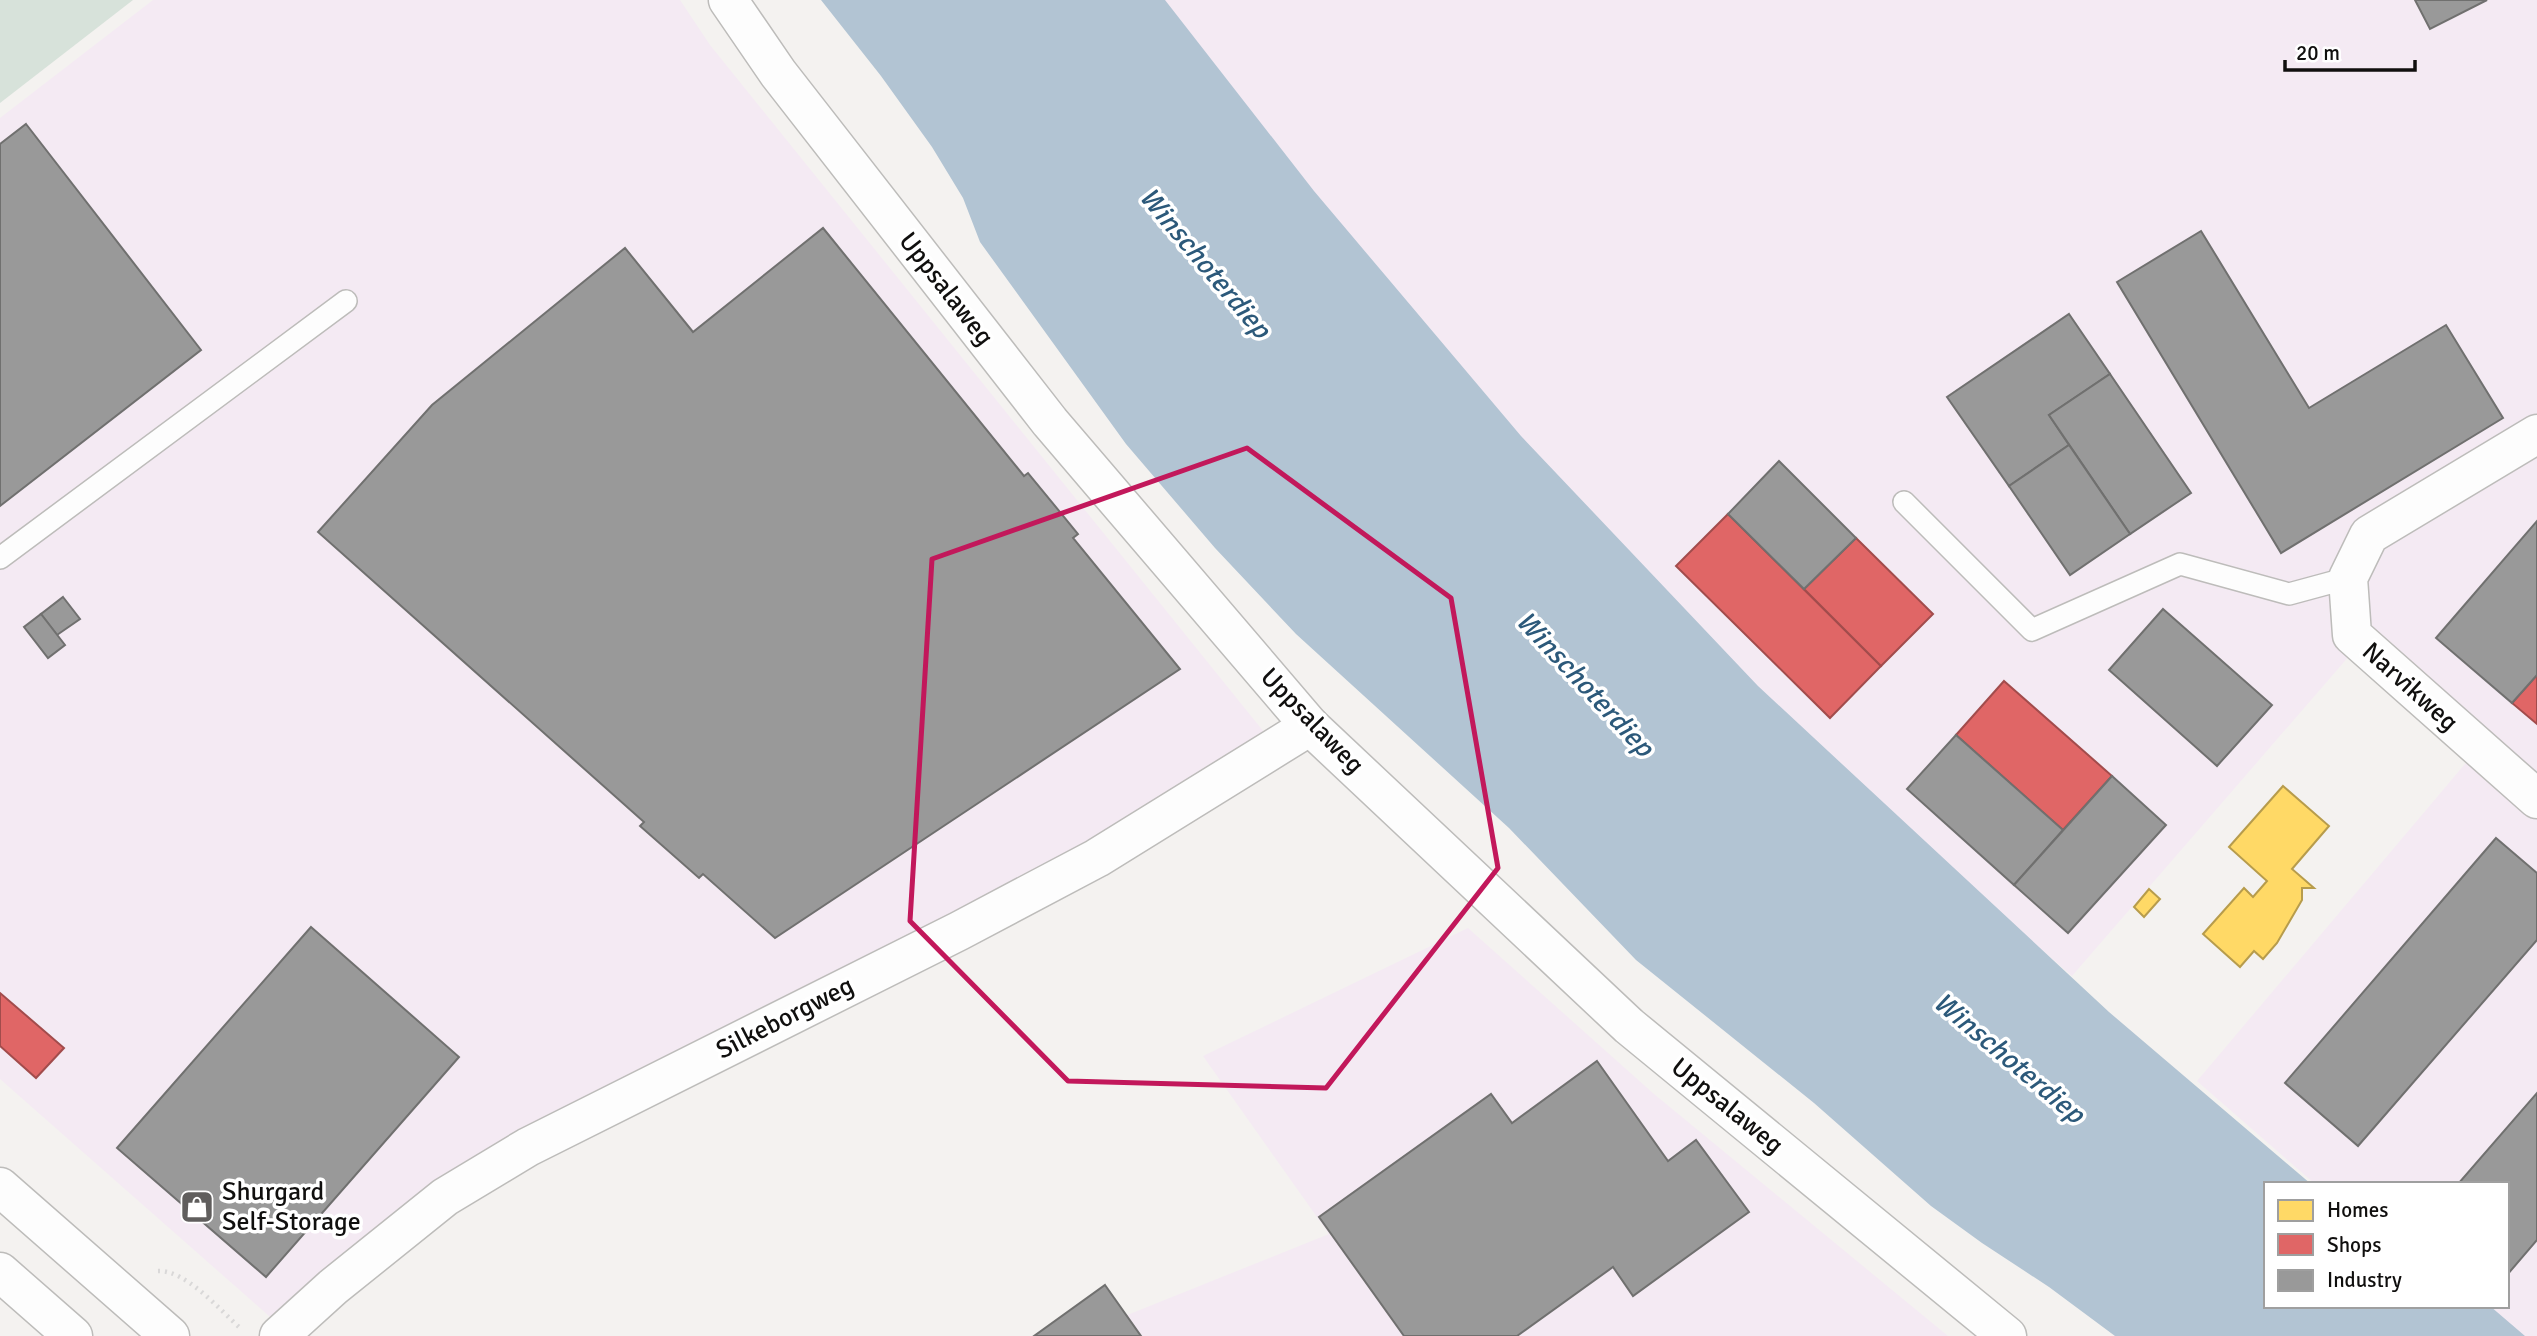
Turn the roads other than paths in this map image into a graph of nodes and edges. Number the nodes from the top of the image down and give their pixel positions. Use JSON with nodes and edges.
{"nodes":[{"id":1,"x":728,"y":0,"type":"edge"},
{"id":2,"x":346,"y":301,"type":"dead end"},
{"id":3,"x":2537,"y":434,"type":"edge"},
{"id":4,"x":1904,"y":502,"type":"dead end"},
{"id":5,"x":0,"y":558,"type":"edge"},
{"id":6,"x":2348,"y":578,"type":"junction"},
{"id":7,"x":1310,"y":726,"type":"junction"},
{"id":8,"x":2537,"y":799,"type":"edge"},
{"id":9,"x":0,"y":1187,"type":"edge"},
{"id":10,"x":0,"y":1272,"type":"edge"},
{"id":11,"x":73,"y":1336,"type":"edge"},
{"id":12,"x":170,"y":1336,"type":"edge"},
{"id":13,"x":279,"y":1336,"type":"edge"},
{"id":14,"x":2007,"y":1336,"type":"edge"}],
"edges":[{"from":1,"to":7,"type":"street","name":"Uppsalaweg"},
{"from":2,"to":5,"type":"lane"},
{"from":3,"to":6,"type":"street"},
{"from":4,"to":6,"type":"lane"},
{"from":6,"to":8,"type":"street","name":"Narvikweg"},
{"from":7,"to":13,"type":"street","name":"Silkeborgweg"},
{"from":7,"to":14,"type":"street","name":"Uppsalaweg"},
{"from":9,"to":12,"type":"street"},
{"from":10,"to":11,"type":"street"}]}
